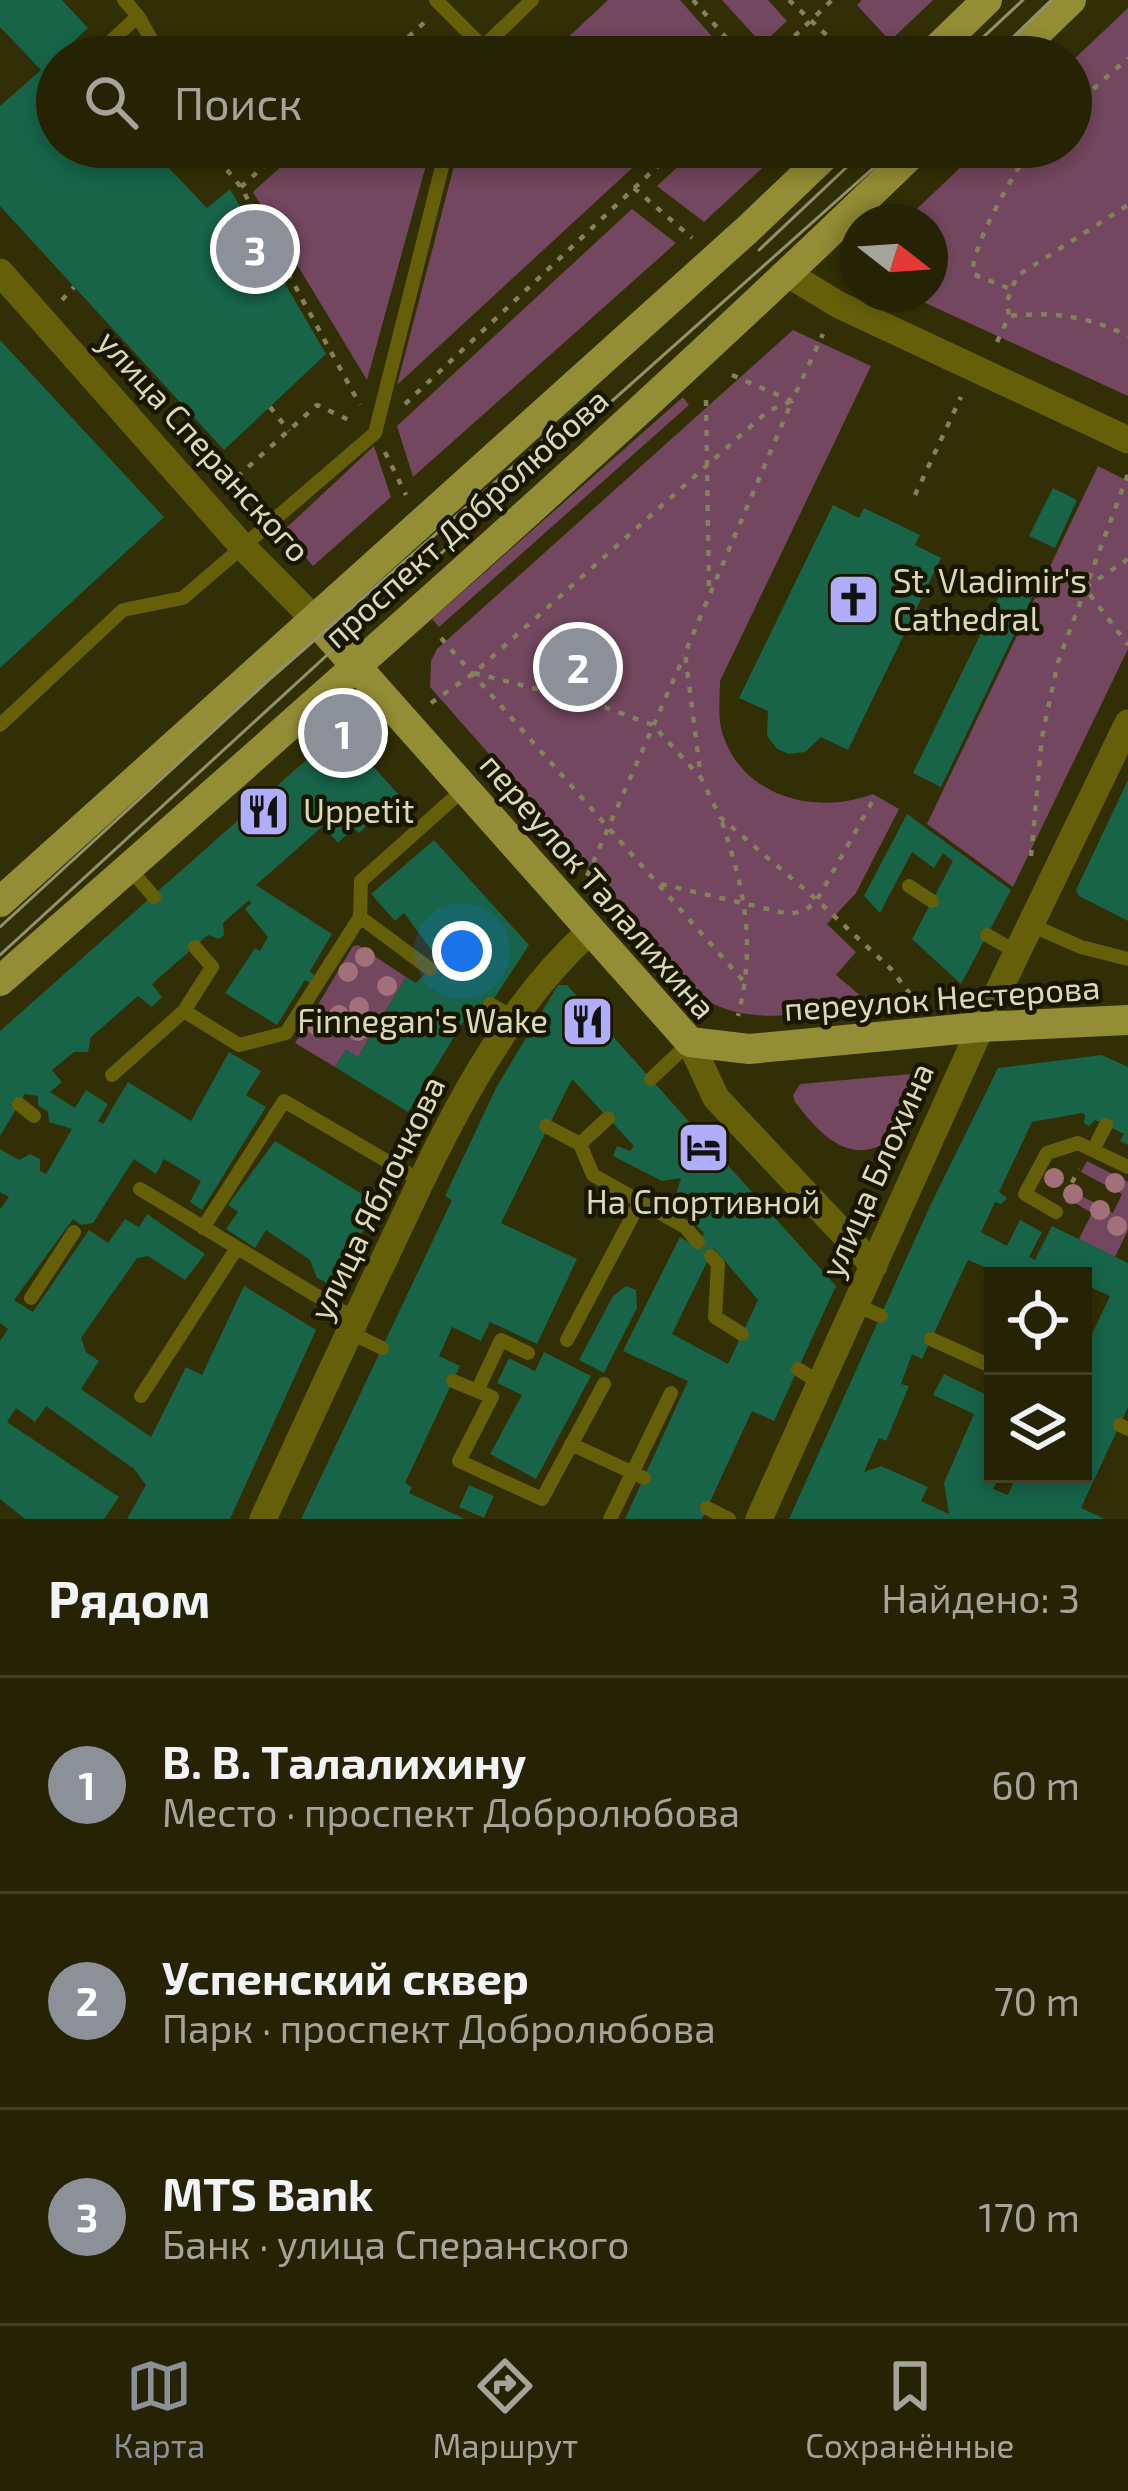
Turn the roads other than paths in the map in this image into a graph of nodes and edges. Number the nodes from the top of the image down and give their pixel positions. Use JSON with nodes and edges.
{"nodes":[{"id":1,"x":124,"y":0,"type":"edge"},
{"id":2,"x":532,"y":0,"type":"edge"},
{"id":3,"x":987,"y":0,"type":"edge"},
{"id":4,"x":1070,"y":0,"type":"edge"},
{"id":5,"x":439,"y":3,"type":"edge"},
{"id":6,"x":138,"y":16,"type":"junction"},
{"id":7,"x":117,"y":36,"type":"edge"},
{"id":8,"x":149,"y":36,"type":"edge"},
{"id":9,"x":467,"y":36,"type":"edge"},
{"id":10,"x":497,"y":36,"type":"edge"},
{"id":11,"x":950,"y":36,"type":"edge"},
{"id":12,"x":1033,"y":36,"type":"edge"},
{"id":13,"x":442,"y":168,"type":"edge"},
{"id":14,"x":811,"y":168,"type":"edge"},
{"id":15,"x":897,"y":168,"type":"edge"},
{"id":16,"x":0,"y":272,"type":"edge"},
{"id":17,"x":788,"y":274,"type":"junction"},
{"id":18,"x":1128,"y":440,"type":"edge"},
{"id":19,"x":243,"y":547,"type":"junction"},
{"id":20,"x":315,"y":620,"type":"junction"},
{"id":21,"x":356,"y":667,"type":"junction"},
{"id":22,"x":1128,"y":723,"type":"edge"},
{"id":23,"x":0,"y":724,"type":"edge"},
{"id":24,"x":465,"y":788,"type":"junction"},
{"id":25,"x":128,"y":868,"type":"junction"},
{"id":26,"x":909,"y":886,"type":"dead end"},
{"id":27,"x":154,"y":898,"type":"dead end"},
{"id":28,"x":932,"y":901,"type":"dead end"},
{"id":29,"x":0,"y":902,"type":"edge"},
{"id":30,"x":359,"y":917,"type":"junction"},
{"id":31,"x":1031,"y":925,"type":"junction"},
{"id":32,"x":590,"y":931,"type":"junction"},
{"id":33,"x":987,"y":935,"type":"dead end"},
{"id":34,"x":195,"y":947,"type":"dead end"},
{"id":35,"x":1018,"y":953,"type":"junction"},
{"id":36,"x":1128,"y":959,"type":"edge"},
{"id":37,"x":430,"y":969,"type":"dead end"},
{"id":38,"x":0,"y":981,"type":"edge"},
{"id":39,"x":184,"y":1011,"type":"junction"},
{"id":40,"x":1128,"y":1020,"type":"edge"},
{"id":41,"x":981,"y":1028,"type":"junction"},
{"id":42,"x":690,"y":1042,"type":"junction"},
{"id":43,"x":112,"y":1076,"type":"dead end"},
{"id":44,"x":651,"y":1079,"type":"dead end"},
{"id":45,"x":20,"y":1104,"type":"dead end"},
{"id":46,"x":34,"y":1116,"type":"dead end"},
{"id":47,"x":608,"y":1118,"type":"dead end"},
{"id":48,"x":1106,"y":1125,"type":"dead end"},
{"id":49,"x":546,"y":1126,"type":"dead end"},
{"id":50,"x":580,"y":1144,"type":"junction"},
{"id":51,"x":1094,"y":1150,"type":"junction"},
{"id":52,"x":1128,"y":1167,"type":"edge"},
{"id":53,"x":421,"y":1181,"type":"junction"},
{"id":54,"x":140,"y":1189,"type":"dead end"},
{"id":55,"x":640,"y":1202,"type":"junction"},
{"id":56,"x":1056,"y":1212,"type":"road end"},
{"id":57,"x":203,"y":1228,"type":"junction"},
{"id":58,"x":74,"y":1232,"type":"dead end"},
{"id":59,"x":698,"y":1242,"type":"dead end"},
{"id":60,"x":237,"y":1248,"type":"junction"},
{"id":61,"x":711,"y":1256,"type":"dead end"},
{"id":62,"x":874,"y":1265,"type":"junction"},
{"id":63,"x":31,"y":1298,"type":"dead end"},
{"id":64,"x":352,"y":1326,"type":"junction"},
{"id":65,"x":742,"y":1334,"type":"dead end"},
{"id":66,"x":931,"y":1339,"type":"dead end"},
{"id":67,"x":567,"y":1340,"type":"dead end"},
{"id":68,"x":382,"y":1348,"type":"dead end"},
{"id":69,"x":528,"y":1353,"type":"dead end"},
{"id":70,"x":984,"y":1363,"type":"edge"},
{"id":71,"x":453,"y":1381,"type":"dead end"},
{"id":72,"x":604,"y":1384,"type":"dead end"},
{"id":73,"x":477,"y":1390,"type":"junction"},
{"id":74,"x":671,"y":1393,"type":"dead end"},
{"id":75,"x":141,"y":1396,"type":"dead end"},
{"id":76,"x":572,"y":1444,"type":"junction"},
{"id":77,"x":638,"y":1475,"type":"junction"},
{"id":78,"x":707,"y":1508,"type":"dead end"},
{"id":79,"x":263,"y":1519,"type":"edge"},
{"id":80,"x":610,"y":1519,"type":"edge"},
{"id":81,"x":729,"y":1519,"type":"edge"},
{"id":82,"x":759,"y":1519,"type":"edge"}],
"edges":[{"from":1,"to":6,"type":"lane"},
{"from":2,"to":10,"type":"lane"},
{"from":3,"to":11,"type":"main road"},
{"from":4,"to":12,"type":"main road"},
{"from":5,"to":9,"type":"lane"},
{"from":6,"to":7,"type":"lane"},
{"from":6,"to":8,"type":"lane"},
{"from":13,"to":19,"type":"lane"},
{"from":14,"to":20,"type":"main road","name":"проспект Добролюбова"},
{"from":15,"to":17,"type":"main road","name":"проспект Добролюбова"},
{"from":16,"to":19,"type":"street","name":"улица Сперанского"},
{"from":17,"to":18,"type":"street"},
{"from":17,"to":21,"type":"main road","name":"проспект Добролюбова"},
{"from":19,"to":20,"type":"street","name":"улица Сперанского"},
{"from":19,"to":23,"type":"lane"},
{"from":20,"to":21,"type":"main road","name":"улица Сперанского"},
{"from":20,"to":29,"type":"main road","name":"проспект Добролюбова"},
{"from":21,"to":24,"type":"main road","name":"переулок Талалихина"},
{"from":21,"to":25,"type":"main road","name":"проспект Добролюбова"},
{"from":22,"to":31,"type":"street","name":"улица Блохина"},
{"from":24,"to":30,"type":"lane"},
{"from":24,"to":32,"type":"main road","name":"переулок Талалихина"},
{"from":25,"to":27,"type":"lane"},
{"from":25,"to":38,"type":"main road","name":"проспект Добролюбова"},
{"from":26,"to":28,"type":"lane"},
{"from":30,"to":37,"type":"lane"},
{"from":30,"to":39,"type":"lane"},
{"from":31,"to":35,"type":"street","name":"улица Блохина"},
{"from":31,"to":36,"type":"lane"},
{"from":32,"to":42,"type":"main road","name":"переулок Талалихина"},
{"from":32,"to":53,"type":"street","name":"улица Яблочкова"},
{"from":33,"to":35,"type":"lane"},
{"from":34,"to":39,"type":"lane"},
{"from":35,"to":41,"type":"street","name":"улица Блохина"},
{"from":39,"to":43,"type":"lane"},
{"from":40,"to":41,"type":"main road","name":"переулок Нестерова"},
{"from":41,"to":42,"type":"main road","name":"переулок Нестерова"},
{"from":41,"to":62,"type":"street","name":"улица Блохина"},
{"from":42,"to":44,"type":"lane"},
{"from":42,"to":62,"type":"street","name":"переулок Талалихина"},
{"from":45,"to":46,"type":"lane"},
{"from":47,"to":50,"type":"lane"},
{"from":48,"to":51,"type":"lane"},
{"from":49,"to":50,"type":"lane"},
{"from":50,"to":55,"type":"lane"},
{"from":51,"to":52,"type":"lane"},
{"from":51,"to":56,"type":"lane"},
{"from":53,"to":57,"type":"lane"},
{"from":53,"to":64,"type":"street","name":"улица Яблочкова"},
{"from":54,"to":57,"type":"lane"},
{"from":55,"to":59,"type":"lane"},
{"from":55,"to":67,"type":"lane"},
{"from":57,"to":60,"type":"lane"},
{"from":58,"to":63,"type":"lane"},
{"from":60,"to":64,"type":"lane"},
{"from":60,"to":75,"type":"lane"},
{"from":61,"to":65,"type":"lane"},
{"from":62,"to":82,"type":"street","name":"улица Блохина"},
{"from":64,"to":68,"type":"lane"},
{"from":64,"to":79,"type":"street","name":"улица Яблочкова"},
{"from":66,"to":70,"type":"lane"},
{"from":69,"to":73,"type":"lane"},
{"from":71,"to":73,"type":"lane"},
{"from":72,"to":76,"type":"lane"},
{"from":73,"to":76,"type":"lane"},
{"from":74,"to":77,"type":"lane"},
{"from":76,"to":77,"type":"lane"},
{"from":77,"to":80,"type":"lane"},
{"from":78,"to":81,"type":"lane"}]}
